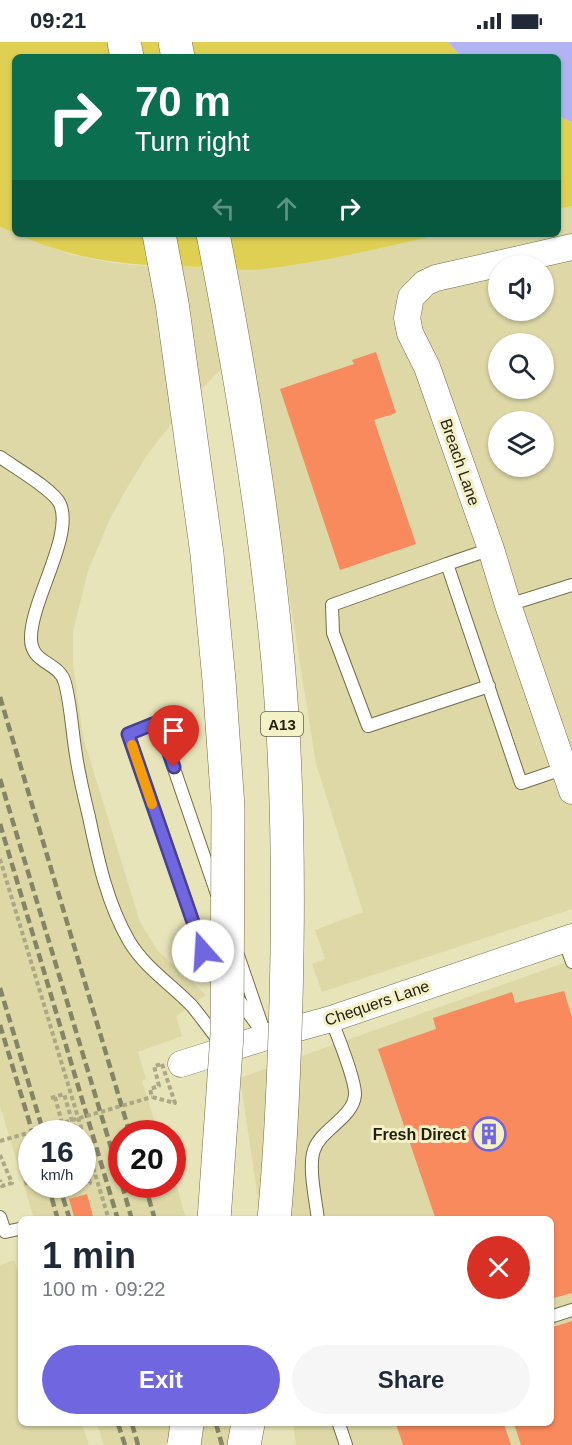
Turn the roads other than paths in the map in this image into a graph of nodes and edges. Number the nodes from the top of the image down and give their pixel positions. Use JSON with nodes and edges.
{"nodes":[{"id":1,"x":160,"y":237,"type":"edge"},
{"id":2,"x":214,"y":237,"type":"edge"},
{"id":3,"x":572,"y":247,"type":"edge"},
{"id":4,"x":0,"y":457,"type":"edge"},
{"id":5,"x":491,"y":549,"type":"junction"},
{"id":6,"x":447,"y":564,"type":"junction"},
{"id":7,"x":572,"y":585,"type":"edge"},
{"id":8,"x":508,"y":605,"type":"junction"},
{"id":9,"x":489,"y":686,"type":"junction"},
{"id":10,"x":569,"y":780,"type":"edge"},
{"id":11,"x":569,"y":946,"type":"edge"},
{"id":12,"x":331,"y":1019,"type":"junction"},
{"id":13,"x":266,"y":1036,"type":"junction"},
{"id":14,"x":225,"y":1049,"type":"junction"},
{"id":15,"x":181,"y":1064,"type":"dead end"},
{"id":16,"x":214,"y":1216,"type":"edge"},
{"id":17,"x":274,"y":1216,"type":"edge"},
{"id":18,"x":318,"y":1216,"type":"edge"},
{"id":19,"x":0,"y":1217,"type":"edge"},
{"id":20,"x":18,"y":1229,"type":"edge"},
{"id":21,"x":572,"y":1310,"type":"edge"},
{"id":22,"x":554,"y":1316,"type":"edge"},
{"id":23,"x":187,"y":1426,"type":"edge"},
{"id":24,"x":248,"y":1426,"type":"edge"},
{"id":25,"x":340,"y":1426,"type":"edge"},
{"id":26,"x":184,"y":1445,"type":"edge"},
{"id":27,"x":244,"y":1445,"type":"edge"},
{"id":28,"x":346,"y":1445,"type":"edge"}],
"edges":[{"from":1,"to":16,"type":"highway","bridge":true},
{"from":2,"to":17,"type":"highway","number":"A13","bridge":true},
{"from":3,"to":5,"type":"street","name":"Breach Lane"},
{"from":4,"to":14,"type":"lane"},
{"from":5,"to":6,"type":"lane"},
{"from":5,"to":8,"type":"street","name":"Breach Lane"},
{"from":6,"to":9,"type":"lane"},
{"from":6,"to":9,"type":"lane"},
{"from":7,"to":8,"type":"lane"},
{"from":8,"to":10,"type":"street","name":"Breach Lane"},
{"from":9,"to":10,"type":"lane"},
{"from":11,"to":12,"type":"street","name":"Chequers Lane"},
{"from":12,"to":13,"type":"street","name":"Chequers Lane"},
{"from":12,"to":18,"type":"lane"},
{"from":13,"to":13,"type":"lane"},
{"from":13,"to":14,"type":"street","name":"Chequers Lane"},
{"from":14,"to":15,"type":"street","name":"Chequers Lane"},
{"from":19,"to":20,"type":"lane"},
{"from":21,"to":22,"type":"lane"},
{"from":23,"to":26,"type":"highway","bridge":true},
{"from":24,"to":27,"type":"highway"},
{"from":25,"to":28,"type":"lane"}]}
